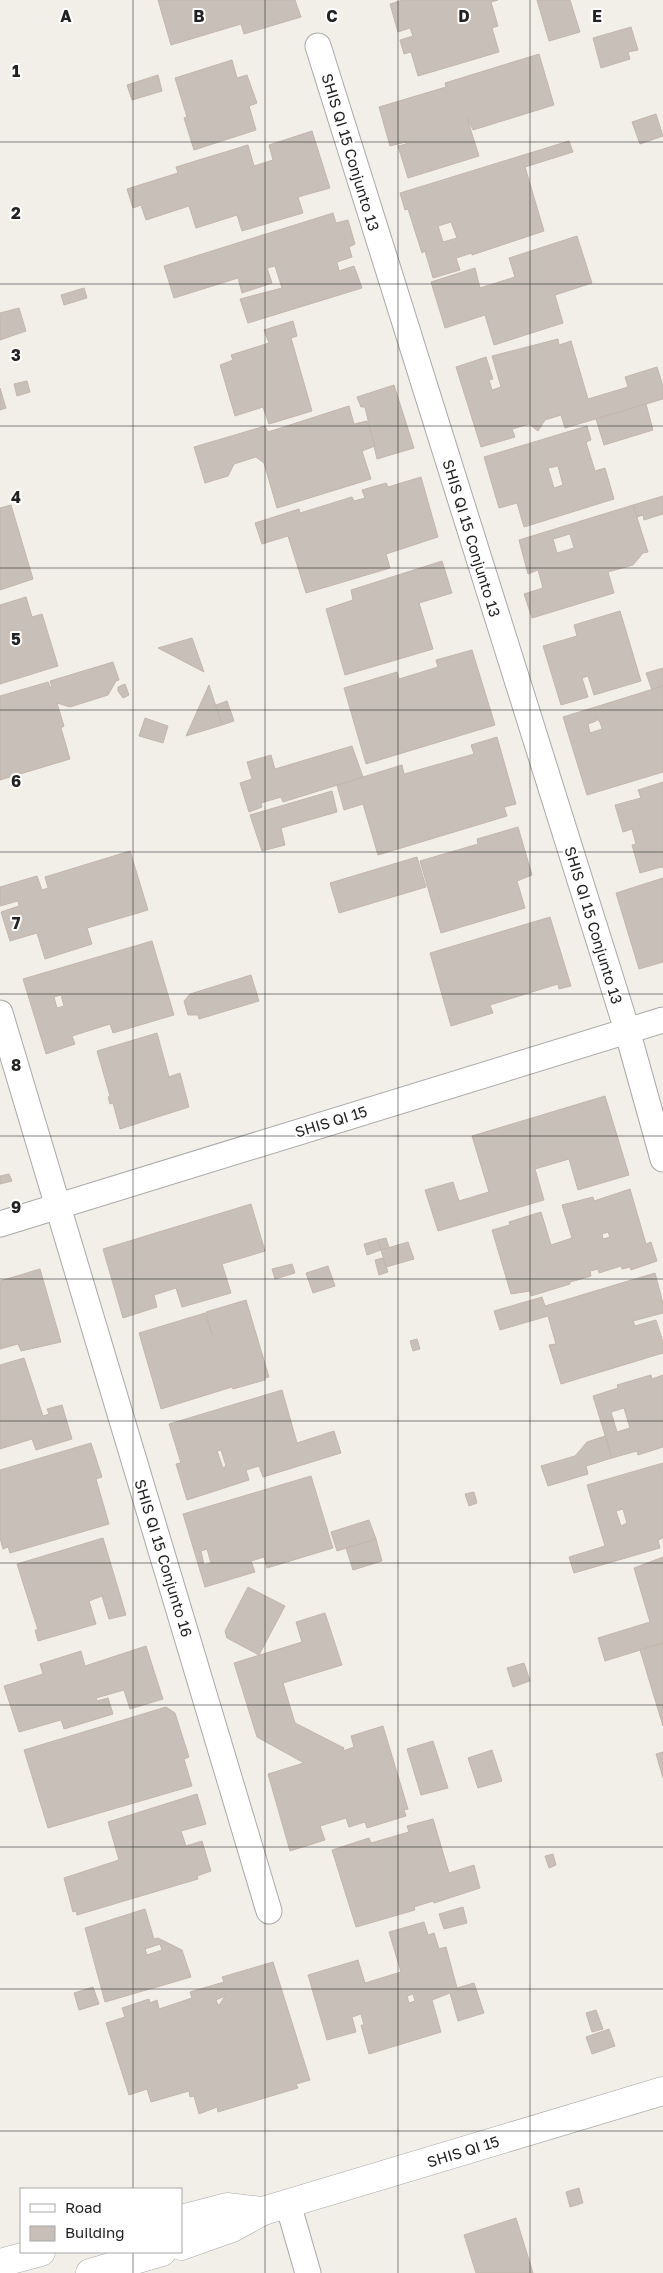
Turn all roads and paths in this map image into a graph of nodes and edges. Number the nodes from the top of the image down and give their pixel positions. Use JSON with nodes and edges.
{"nodes":[{"id":1,"x":318,"y":46,"type":"dead end"},
{"id":2,"x":0,"y":1013,"type":"edge"},
{"id":3,"x":663,"y":1020,"type":"edge"},
{"id":4,"x":627,"y":1030,"type":"junction"},
{"id":5,"x":663,"y":1159,"type":"edge"},
{"id":6,"x":59,"y":1204,"type":"junction"},
{"id":7,"x":0,"y":1224,"type":"edge"},
{"id":8,"x":269,"y":1911,"type":"dead end"},
{"id":9,"x":663,"y":2091,"type":"edge"},
{"id":10,"x":276,"y":2207,"type":"junction"},
{"id":11,"x":182,"y":2219,"type":"edge"},
{"id":12,"x":182,"y":2246,"type":"edge"},
{"id":13,"x":35,"y":2253,"type":"edge"},
{"id":14,"x":159,"y":2253,"type":"edge"},
{"id":15,"x":4,"y":2259,"type":"edge"},
{"id":16,"x":90,"y":2273,"type":"edge"},
{"id":17,"x":308,"y":2273,"type":"edge"}],
"edges":[{"from":1,"to":4,"type":"street","name":"SHIS QI 15 Conjunto 13"},
{"from":2,"to":6,"type":"street","name":"SHIS QI 15 Conjunto 16"},
{"from":3,"to":4,"type":"street","name":"SHIS QI 15"},
{"from":4,"to":5,"type":"street","name":"SHIS QI 15 Conjunto 13"},
{"from":4,"to":6,"type":"street","name":"SHIS QI 15"},
{"from":6,"to":7,"type":"street","name":"SHIS QI 15"},
{"from":6,"to":8,"type":"street","name":"SHIS QI 15 Conjunto 16"},
{"from":9,"to":10,"type":"street","name":"SHIS QI 15"},
{"from":10,"to":11,"type":"street","name":"SHIS QI 15"},
{"from":10,"to":12,"type":"street","name":"SHIS QI 15"},
{"from":10,"to":17,"type":"street"},
{"from":13,"to":15,"type":"street"},
{"from":14,"to":16,"type":"street"}]}
